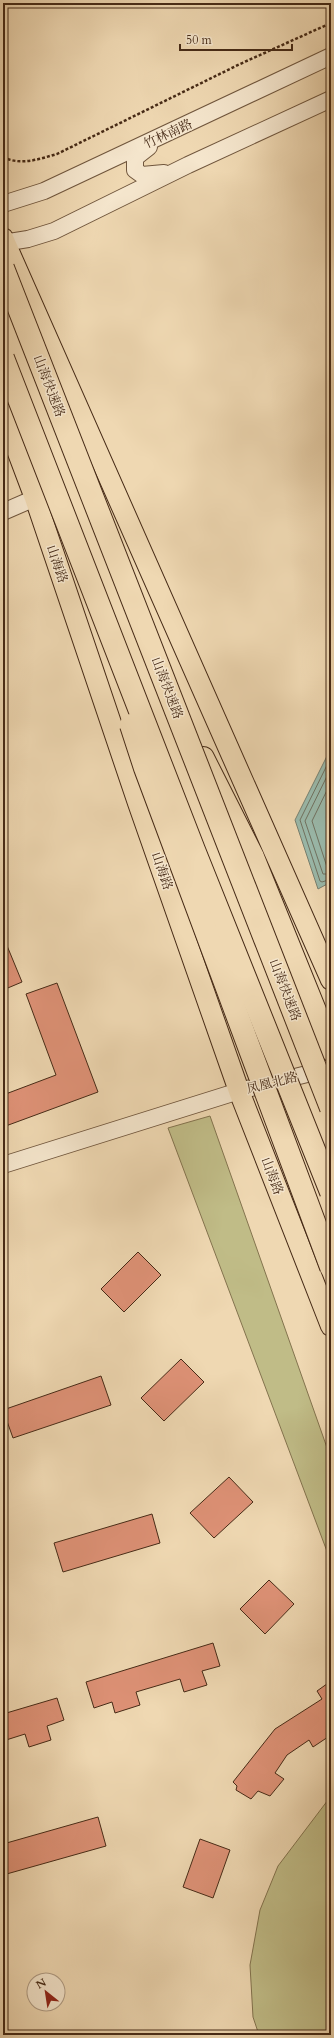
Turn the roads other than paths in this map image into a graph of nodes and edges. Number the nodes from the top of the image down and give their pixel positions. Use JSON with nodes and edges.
{"nodes":[{"id":1,"x":331,"y":56,"type":"edge"},
{"id":2,"x":331,"y":99,"type":"edge"},
{"id":3,"x":176,"y":130,"type":"junction"},
{"id":4,"x":188,"y":165,"type":"junction"},
{"id":5,"x":3,"y":204,"type":"edge"},
{"id":6,"x":4,"y":241,"type":"edge"},
{"id":7,"x":3,"y":268,"type":"edge"},
{"id":8,"x":3,"y":358,"type":"edge"},
{"id":9,"x":3,"y":413,"type":"edge"},
{"id":10,"x":47,"y":470,"type":"junction"},
{"id":11,"x":35,"y":498,"type":"junction"},
{"id":12,"x":3,"y":512,"type":"edge"},
{"id":13,"x":164,"y":681,"type":"junction"},
{"id":14,"x":331,"y":980,"type":"edge"},
{"id":15,"x":331,"y":1051,"type":"edge"},
{"id":16,"x":331,"y":1068,"type":"edge"},
{"id":17,"x":239,"y":1091,"type":"junction"},
{"id":18,"x":331,"y":1108,"type":"edge"},
{"id":19,"x":4,"y":1165,"type":"edge"},
{"id":20,"x":331,"y":1192,"type":"edge"},
{"id":21,"x":331,"y":1267,"type":"edge"},
{"id":22,"x":331,"y":1326,"type":"edge"}],
"edges":[{"from":1,"to":3,"type":"street","name":"竹林南路"},
{"from":2,"to":4,"type":"street"},
{"from":3,"to":4,"type":"street"},
{"from":3,"to":5,"type":"street","name":"竹林南路"},
{"from":4,"to":6,"type":"street"},
{"from":6,"to":14,"type":"main road"},
{"from":7,"to":13,"type":"highway","name":"山海快速路","bridge":true},
{"from":8,"to":10,"type":"highway","bridge":true},
{"from":9,"to":11,"type":"main road","name":"山海路"},
{"from":10,"to":20,"type":"highway","bridge":true},
{"from":10,"to":21,"type":"highway","bridge":true},
{"from":11,"to":12,"type":"street"},
{"from":11,"to":17,"type":"main road","name":"山海路"},
{"from":13,"to":15,"type":"highway","bridge":true},
{"from":13,"to":18,"type":"highway","name":"山海快速路","bridge":true},
{"from":15,"to":17,"type":"street","name":"凤凰北路"},
{"from":16,"to":17,"type":"street","name":"凤凰北路"},
{"from":17,"to":19,"type":"street"},
{"from":17,"to":22,"type":"main road","name":"山海路"}]}
